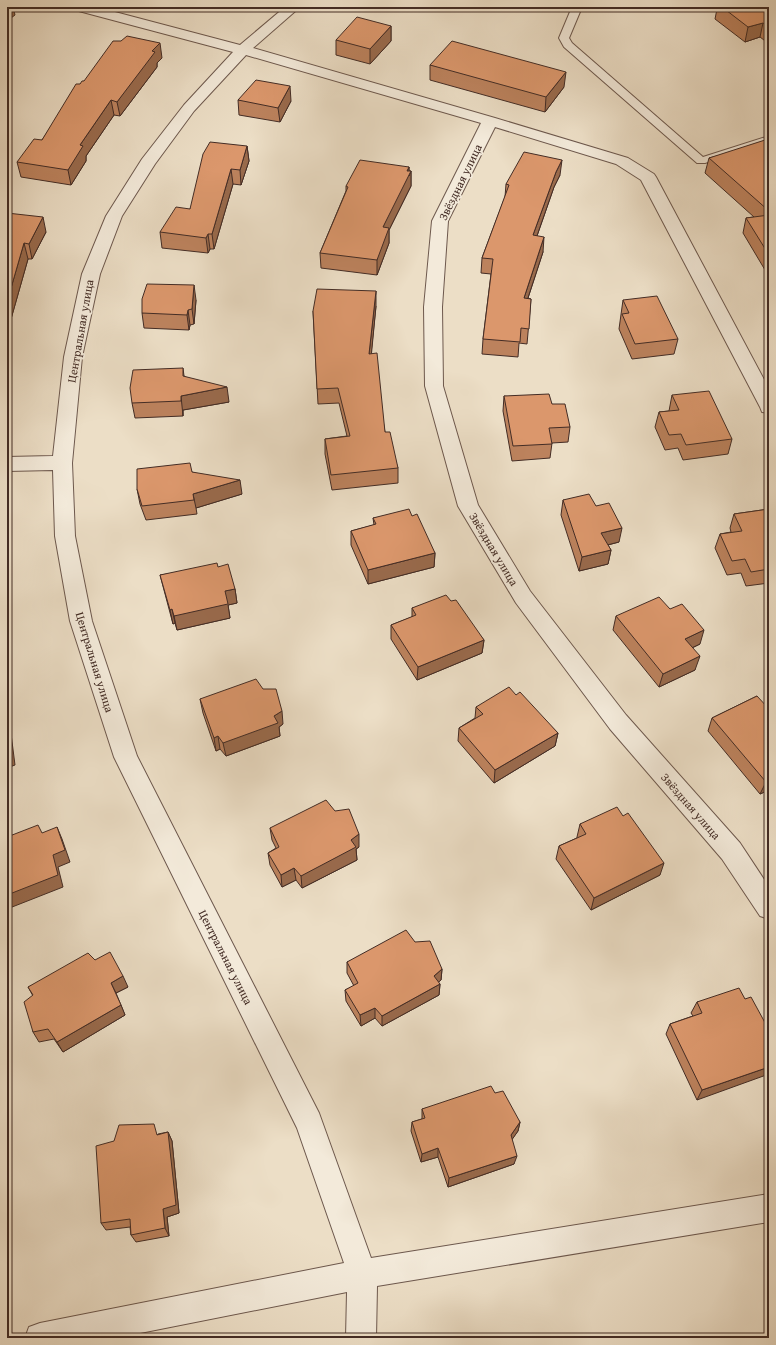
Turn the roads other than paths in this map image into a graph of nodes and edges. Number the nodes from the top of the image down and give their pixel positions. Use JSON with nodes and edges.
{"nodes":[{"id":1,"x":80,"y":7,"type":"edge"},
{"id":2,"x":293,"y":7,"type":"edge"},
{"id":3,"x":578,"y":7,"type":"edge"},
{"id":4,"x":243,"y":50,"type":"junction"},
{"id":5,"x":490,"y":121,"type":"junction"},
{"id":6,"x":769,"y":139,"type":"edge"},
{"id":7,"x":769,"y":407,"type":"edge"},
{"id":8,"x":62,"y":463,"type":"junction"},
{"id":9,"x":7,"y":464,"type":"edge"},
{"id":10,"x":769,"y":908,"type":"edge"},
{"id":11,"x":769,"y":1208,"type":"edge"},
{"id":12,"x":362,"y":1274,"type":"junction"},
{"id":13,"x":40,"y":1338,"type":"edge"},
{"id":14,"x":362,"y":1338,"type":"edge"}],
"edges":[{"from":1,"to":4,"type":"street"},
{"from":2,"to":4,"type":"street","name":"Центральная улица"},
{"from":3,"to":6,"type":"lane"},
{"from":4,"to":5,"type":"street"},
{"from":4,"to":8,"type":"street","name":"Центральная улица"},
{"from":5,"to":7,"type":"street"},
{"from":5,"to":10,"type":"street","name":"Звёздная улица"},
{"from":8,"to":9,"type":"street"},
{"from":8,"to":12,"type":"street","name":"Центральная улица"},
{"from":11,"to":12,"type":"street"},
{"from":12,"to":13,"type":"street"},
{"from":12,"to":14,"type":"street","name":"Центральная улица"}]}
